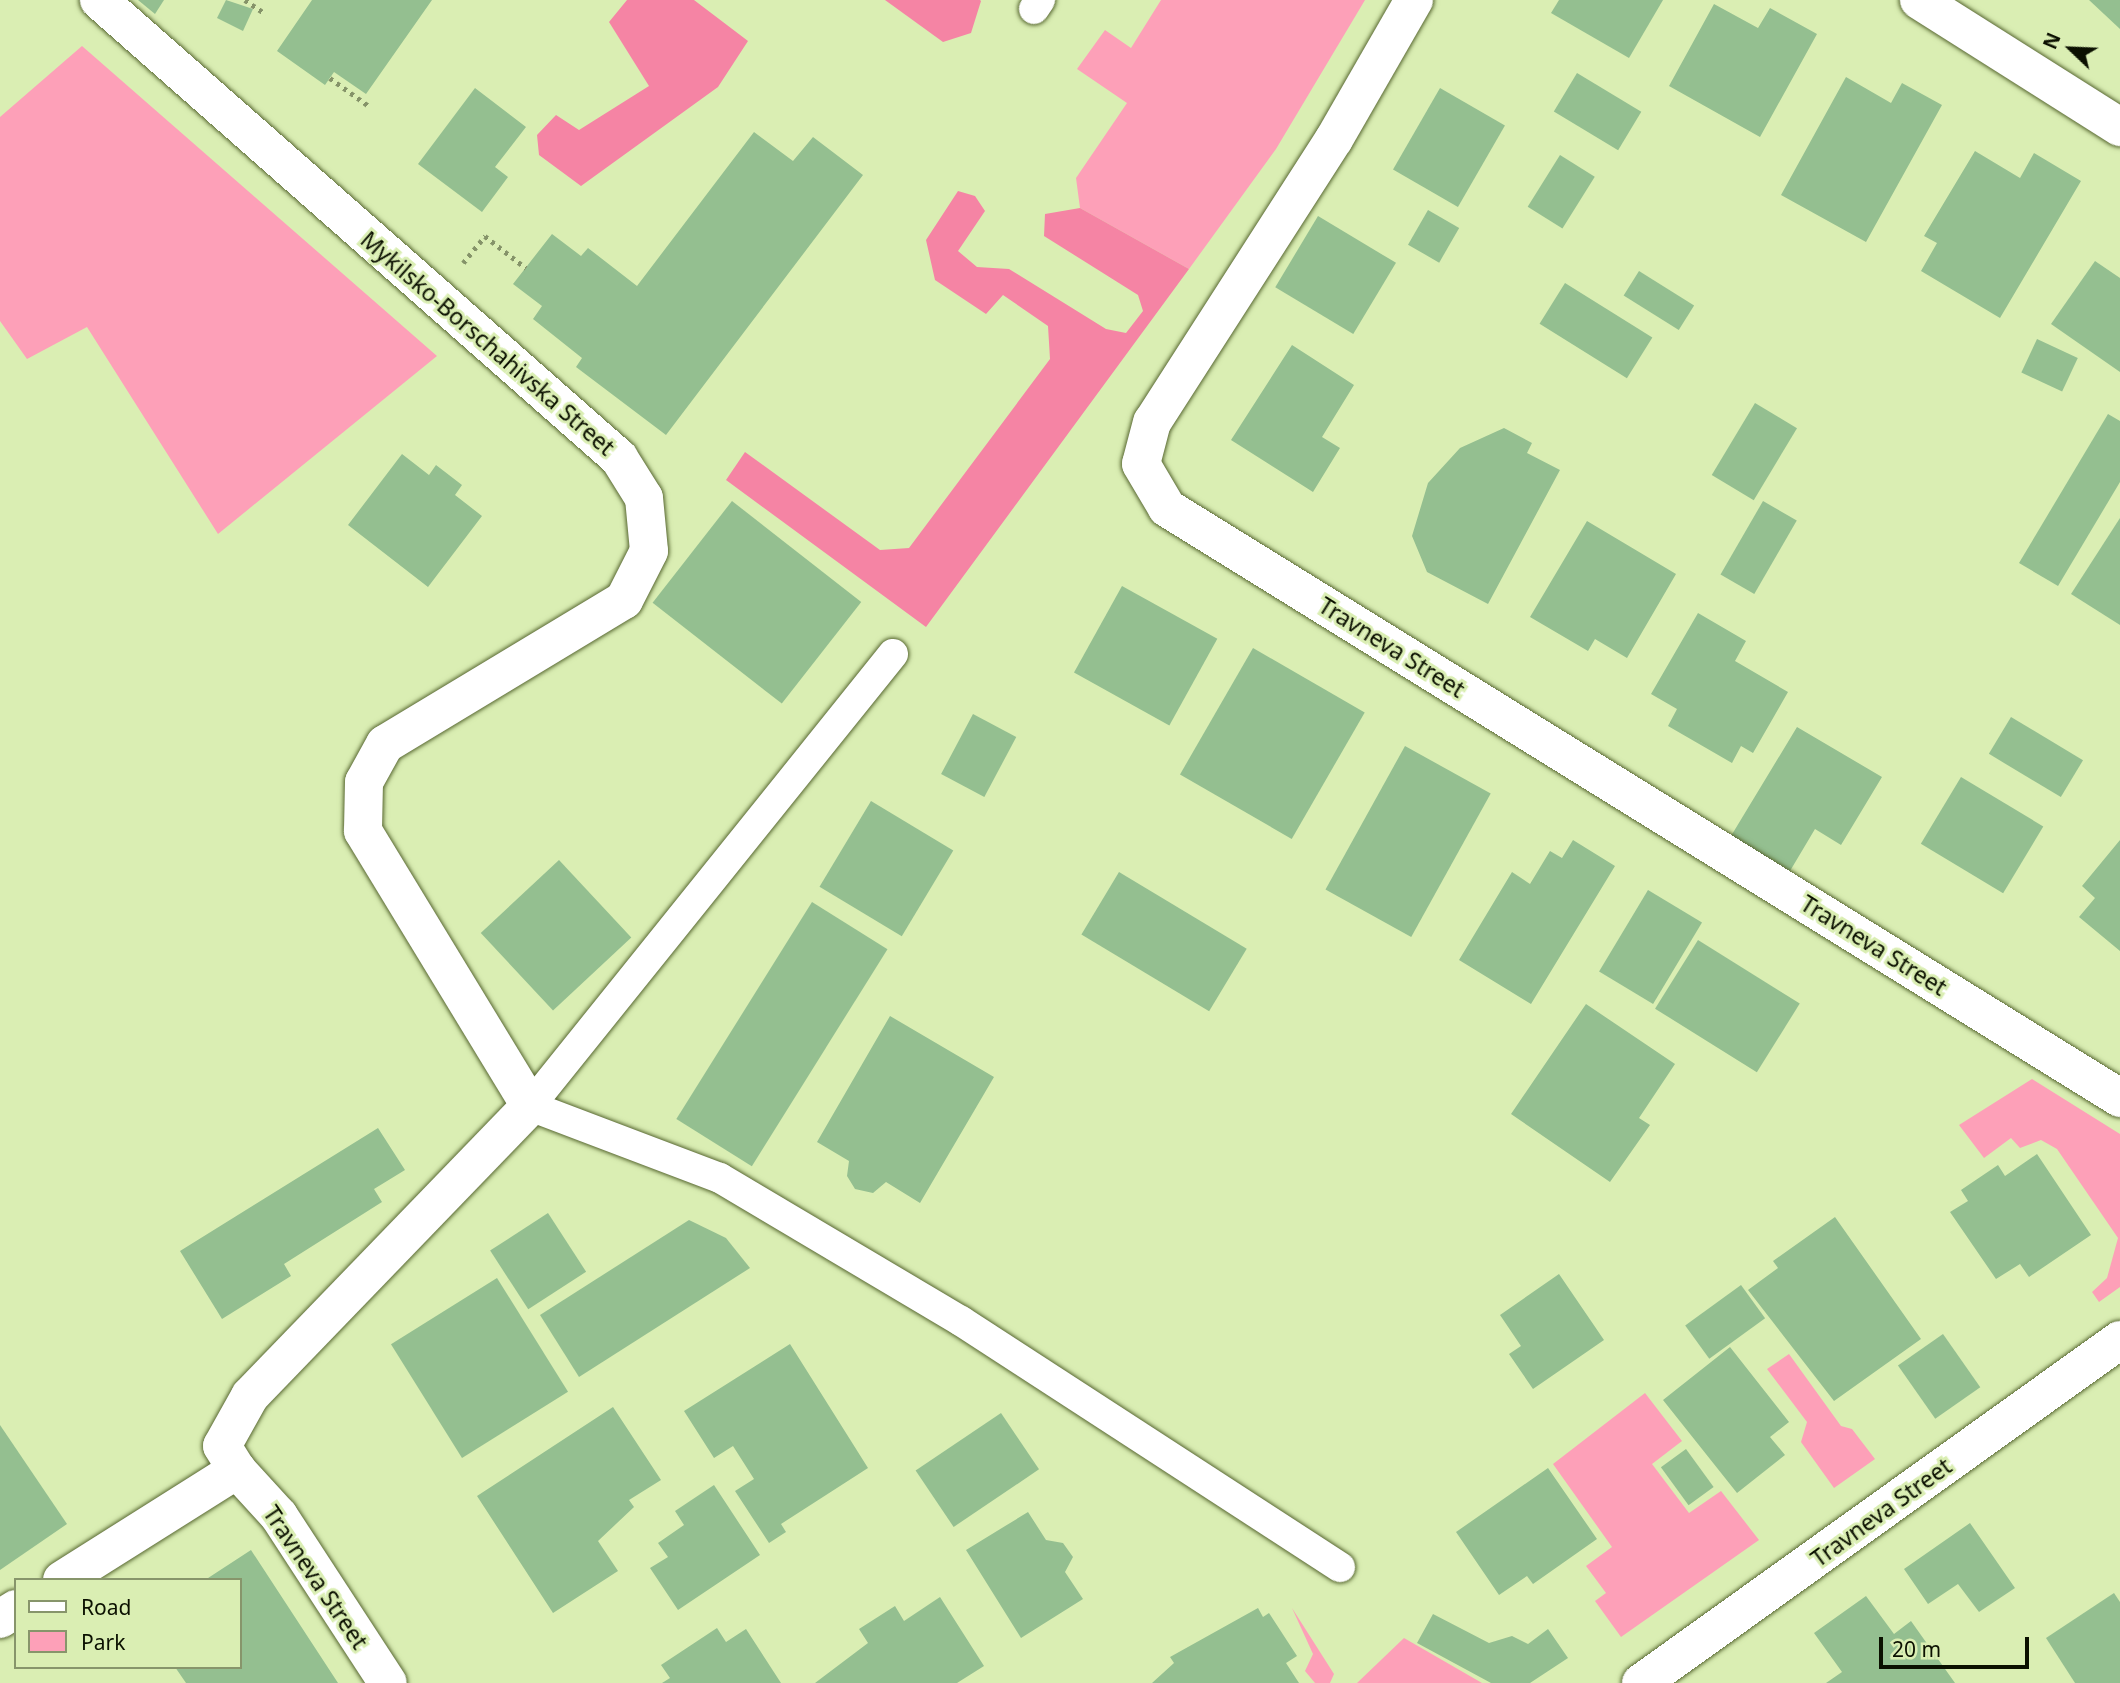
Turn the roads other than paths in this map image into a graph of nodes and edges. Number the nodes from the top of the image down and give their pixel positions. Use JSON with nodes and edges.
{"nodes":[{"id":1,"x":99,"y":0,"type":"edge"},
{"id":2,"x":1414,"y":0,"type":"edge"},
{"id":3,"x":1919,"y":0,"type":"edge"},
{"id":4,"x":2120,"y":127,"type":"edge"},
{"id":5,"x":893,"y":654,"type":"dead end"},
{"id":6,"x":2120,"y":1098,"type":"edge"},
{"id":7,"x":530,"y":1106,"type":"junction"},
{"id":8,"x":2120,"y":1340,"type":"edge"},
{"id":9,"x":237,"y":1470,"type":"junction"},
{"id":10,"x":1340,"y":1567,"type":"dead end"},
{"id":11,"x":65,"y":1578,"type":"edge"},
{"id":12,"x":388,"y":1683,"type":"edge"},
{"id":13,"x":1641,"y":1683,"type":"edge"}],
"edges":[{"from":1,"to":7,"type":"street","name":"Mykilsko-Borschahivska Street"},
{"from":2,"to":6,"type":"street","name":"Travneva Street"},
{"from":3,"to":4,"type":"street"},
{"from":5,"to":7,"type":"lane"},
{"from":7,"to":9,"type":"street"},
{"from":7,"to":10,"type":"lane"},
{"from":8,"to":13,"type":"street","name":"Travneva Street"},
{"from":9,"to":11,"type":"street"},
{"from":9,"to":12,"type":"street","name":"Travneva Street"}]}
